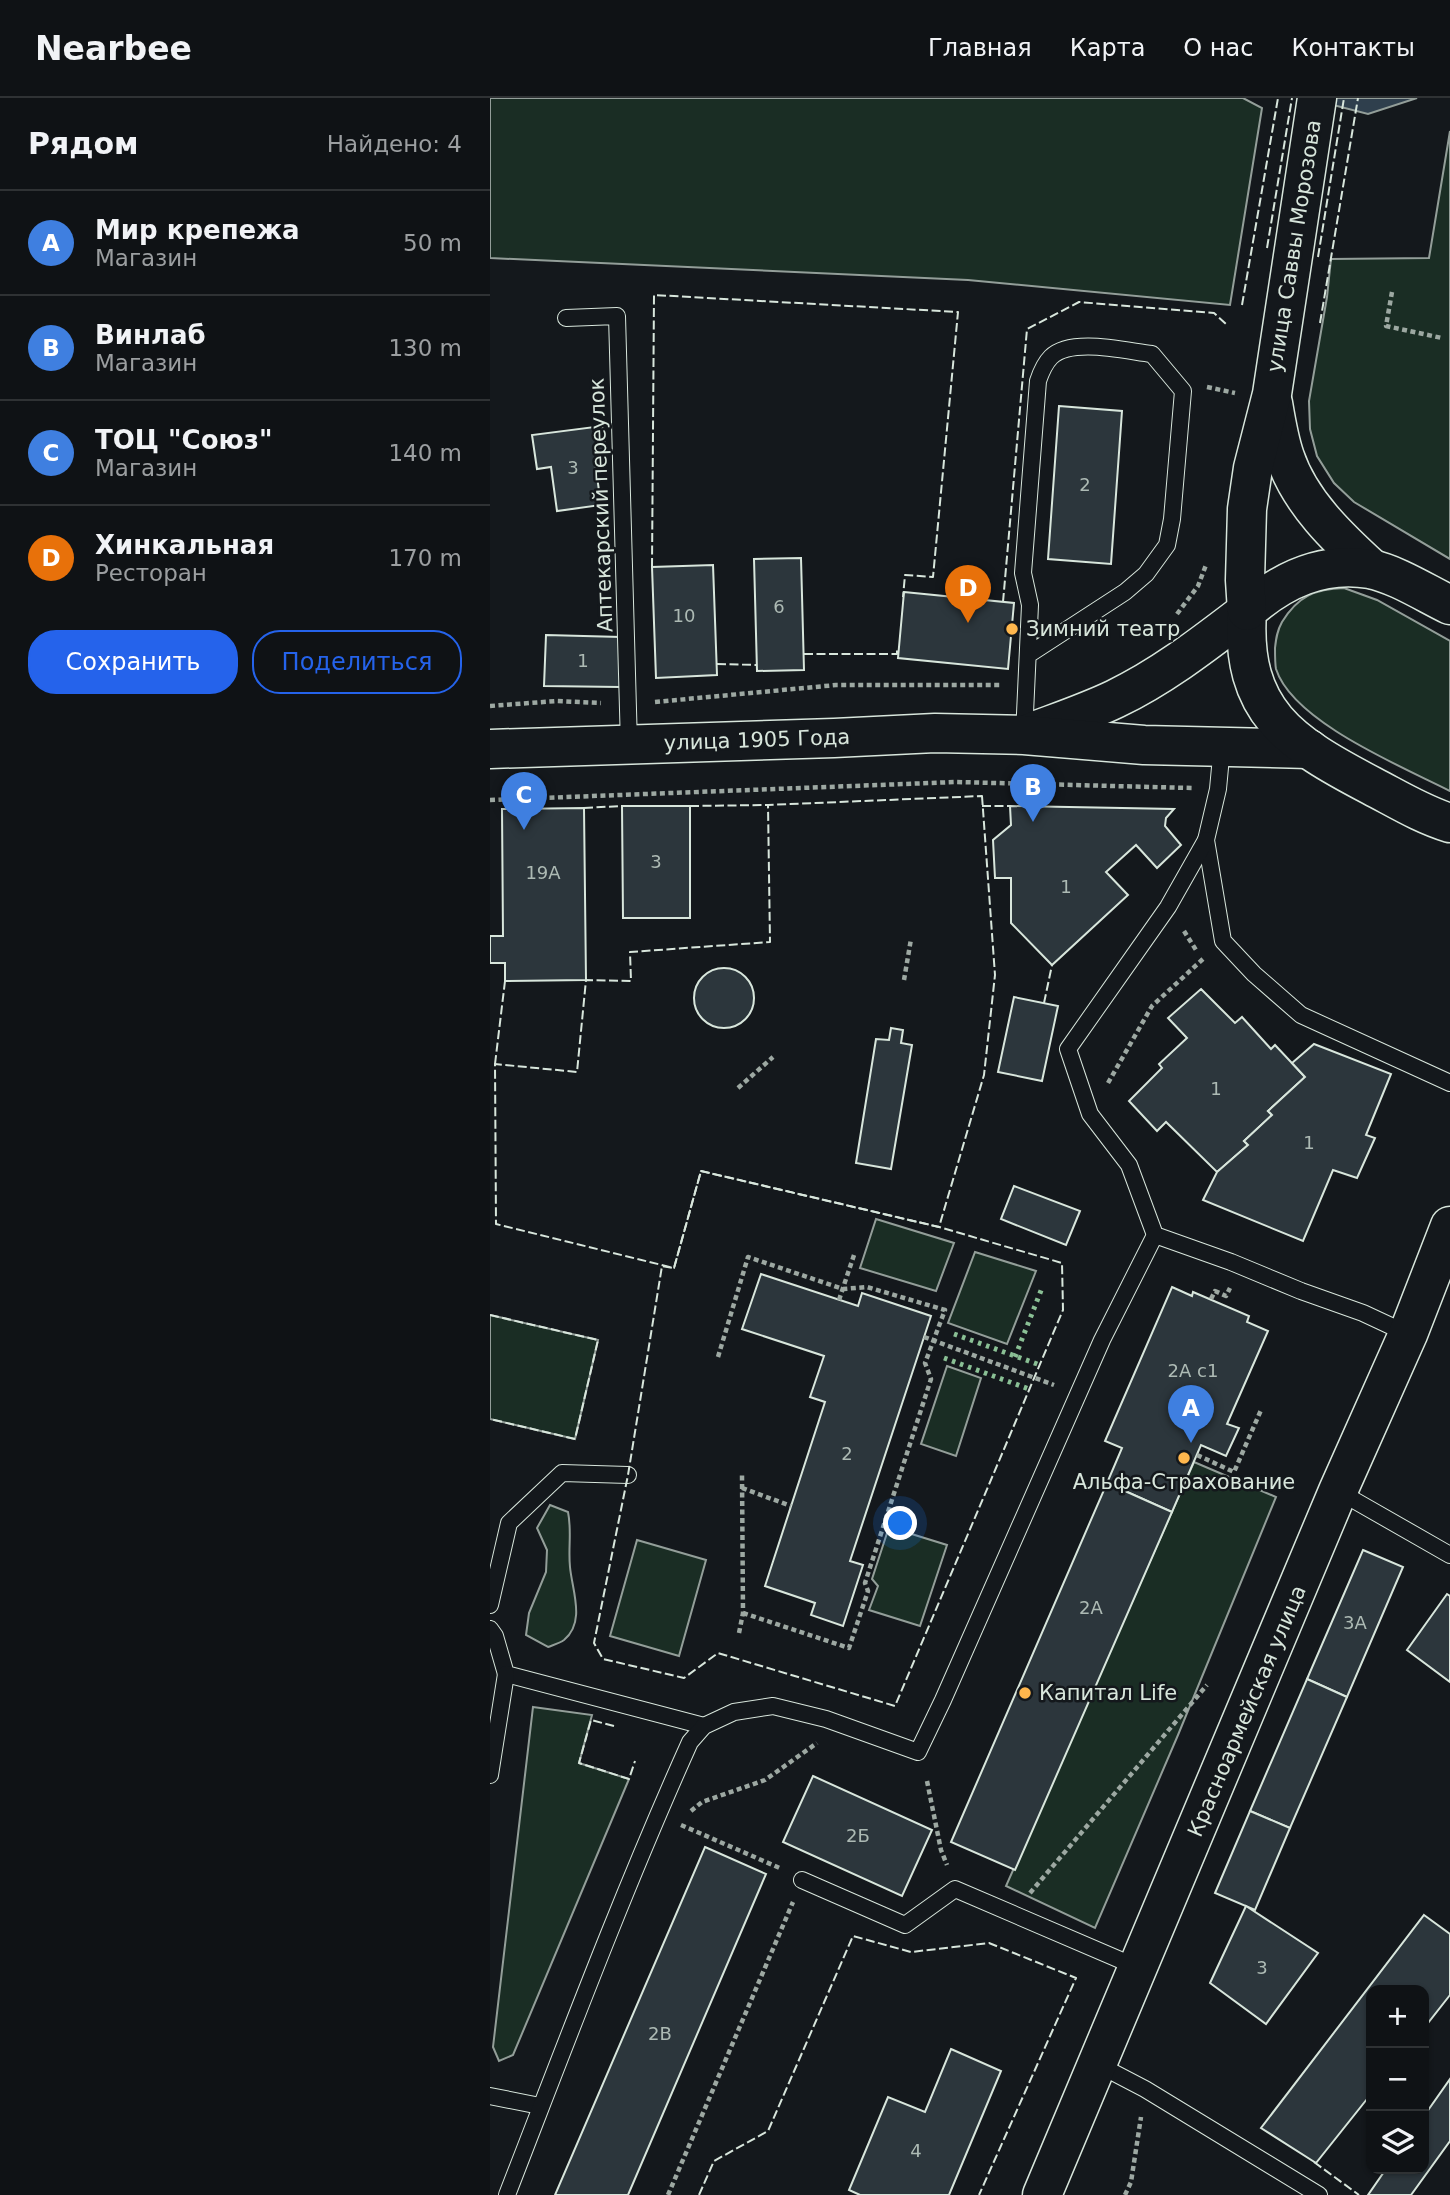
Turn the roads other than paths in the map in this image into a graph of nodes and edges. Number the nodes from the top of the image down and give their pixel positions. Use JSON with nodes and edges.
{"nodes":[{"id":1,"x":1317,"y":98,"type":"edge"},
{"id":2,"x":566,"y":318,"type":"dead end"},
{"id":3,"x":1254,"y":393,"type":"junction"},
{"id":4,"x":1372,"y":569,"type":"junction"},
{"id":5,"x":1450,"y":605,"type":"edge"},
{"id":6,"x":1247,"y":611,"type":"junction"},
{"id":7,"x":1028,"y":655,"type":"junction"},
{"id":8,"x":1024,"y":735,"type":"junction"},
{"id":9,"x":629,"y":744,"type":"junction"},
{"id":10,"x":1222,"y":746,"type":"junction"},
{"id":11,"x":490,"y":749,"type":"edge"},
{"id":12,"x":1308,"y":749,"type":"junction"},
{"id":13,"x":1449,"y":824,"type":"edge"},
{"id":14,"x":1206,"y":840,"type":"junction"},
{"id":15,"x":1450,"y":1083,"type":"edge"},
{"id":16,"x":1450,"y":1226,"type":"edge"},
{"id":17,"x":1155,"y":1236,"type":"junction"},
{"id":18,"x":1408,"y":1334,"type":"junction"},
{"id":19,"x":628,"y":1475,"type":"dead end"},
{"id":20,"x":1338,"y":1491,"type":"junction"},
{"id":21,"x":1450,"y":1555,"type":"edge"},
{"id":22,"x":490,"y":1605,"type":"edge"},
{"id":23,"x":490,"y":1629,"type":"edge"},
{"id":24,"x":506,"y":1674,"type":"junction"},
{"id":25,"x":704,"y":1726,"type":"junction"},
{"id":26,"x":490,"y":1775,"type":"edge"},
{"id":27,"x":802,"y":1880,"type":"road end"},
{"id":28,"x":1139,"y":1968,"type":"junction"},
{"id":29,"x":1098,"y":2065,"type":"junction"},
{"id":30,"x":490,"y":2096,"type":"edge"},
{"id":31,"x":540,"y":2106,"type":"junction"},
{"id":32,"x":508,"y":2195,"type":"edge"},
{"id":33,"x":1042,"y":2195,"type":"edge"},
{"id":34,"x":1319,"y":2195,"type":"edge"}],
"edges":[{"from":1,"to":3,"type":"street","name":"улица Саввы Морозова"},
{"from":2,"to":9,"type":"lane","name":"Аптекарский переулок"},
{"from":3,"to":4,"type":"street","name":"улица Саввы Морозова"},
{"from":3,"to":6,"type":"street","name":"улица Саввы Морозова"},
{"from":4,"to":5,"type":"street"},
{"from":4,"to":6,"type":"street"},
{"from":6,"to":8,"type":"street"},
{"from":6,"to":12,"type":"street","name":"улица Саввы Морозова"},
{"from":7,"to":7,"type":"lane"},
{"from":7,"to":8,"type":"lane"},
{"from":8,"to":9,"type":"street","name":"улица 1905 Года"},
{"from":8,"to":10,"type":"street","name":"улица 1905 Года"},
{"from":9,"to":11,"type":"street","name":"улица 1905 Года"},
{"from":10,"to":12,"type":"street","name":"улица 1905 Года"},
{"from":10,"to":14,"type":"lane"},
{"from":12,"to":13,"type":"street","name":"улица Саввы Морозова"},
{"from":14,"to":15,"type":"lane"},
{"from":14,"to":17,"type":"lane"},
{"from":16,"to":18,"type":"street","name":"Красноармейская улица"},
{"from":17,"to":18,"type":"lane"},
{"from":17,"to":25,"type":"lane"},
{"from":18,"to":20,"type":"street","name":"Красноармейская улица"},
{"from":19,"to":22,"type":"lane"},
{"from":20,"to":21,"type":"lane"},
{"from":20,"to":28,"type":"street","name":"Красноармейская улица"},
{"from":23,"to":24,"type":"lane"},
{"from":24,"to":25,"type":"lane"},
{"from":24,"to":26,"type":"lane"},
{"from":25,"to":31,"type":"lane"},
{"from":27,"to":28,"type":"lane"},
{"from":28,"to":29,"type":"street","name":"Красноармейская улица"},
{"from":29,"to":33,"type":"street","name":"Красноармейская улица"},
{"from":29,"to":34,"type":"lane"},
{"from":30,"to":31,"type":"lane"},
{"from":31,"to":32,"type":"lane"}]}
